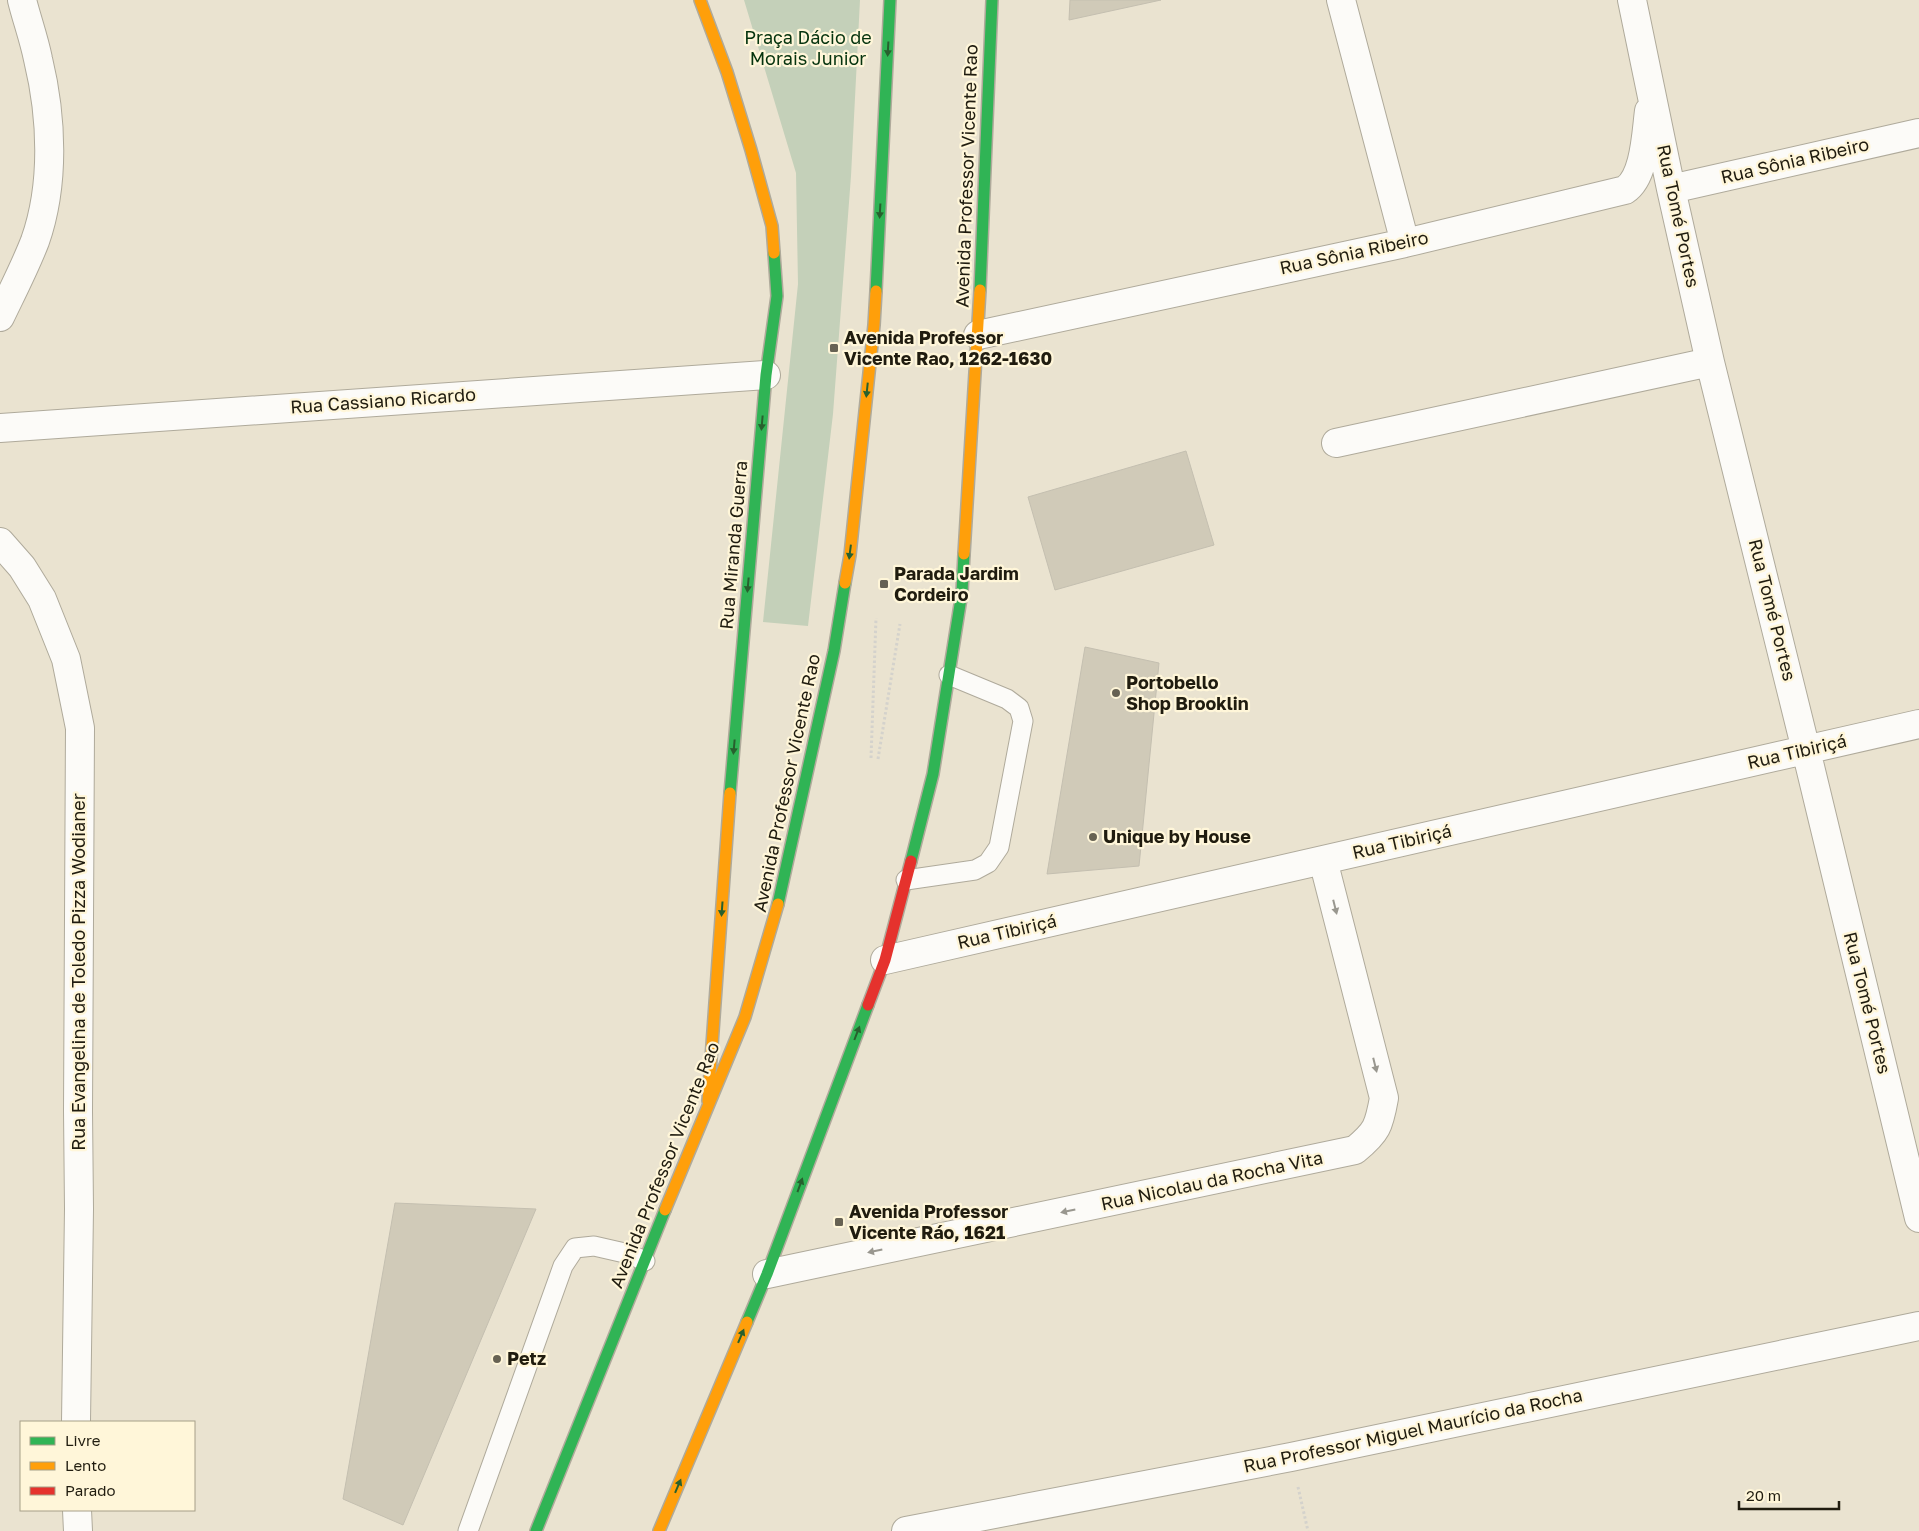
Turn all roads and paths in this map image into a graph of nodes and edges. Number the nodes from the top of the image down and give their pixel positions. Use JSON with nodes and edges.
{"nodes":[{"id":1,"x":22,"y":0,"type":"edge"},
{"id":2,"x":700,"y":0,"type":"edge"},
{"id":3,"x":890,"y":0,"type":"edge"},
{"id":4,"x":992,"y":0,"type":"edge"},
{"id":5,"x":1341,"y":0,"type":"edge"},
{"id":6,"x":1632,"y":0,"type":"edge"},
{"id":7,"x":1652,"y":90,"type":"junction"},
{"id":8,"x":1919,"y":133,"type":"edge"},
{"id":9,"x":1671,"y":189,"type":"junction"},
{"id":10,"x":1405,"y":243,"type":"junction"},
{"id":11,"x":0,"y":317,"type":"edge"},
{"id":12,"x":978,"y":334,"type":"junction"},
{"id":13,"x":1710,"y":362,"type":"junction"},
{"id":14,"x":766,"y":375,"type":"junction"},
{"id":15,"x":0,"y":428,"type":"edge"},
{"id":16,"x":1336,"y":442,"type":"dead end"},
{"id":17,"x":0,"y":542,"type":"edge"},
{"id":18,"x":876,"y":618,"type":"dead end"},
{"id":19,"x":900,"y":624,"type":"dead end"},
{"id":20,"x":949,"y":675,"type":"junction"},
{"id":21,"x":1919,"y":724,"type":"edge"},
{"id":22,"x":1806,"y":750,"type":"junction"},
{"id":23,"x":871,"y":758,"type":"dead end"},
{"id":24,"x":878,"y":760,"type":"dead end"},
{"id":25,"x":1323,"y":860,"type":"junction"},
{"id":26,"x":906,"y":880,"type":"junction"},
{"id":27,"x":885,"y":960,"type":"junction"},
{"id":28,"x":708,"y":1105,"type":"junction"},
{"id":29,"x":1919,"y":1218,"type":"edge"},
{"id":30,"x":645,"y":1261,"type":"junction"},
{"id":31,"x":766,"y":1274,"type":"junction"},
{"id":32,"x":1919,"y":1326,"type":"edge"},
{"id":33,"x":76,"y":1421,"type":"edge"},
{"id":34,"x":1291,"y":1457,"type":"junction"},
{"id":35,"x":77,"y":1511,"type":"edge"},
{"id":36,"x":78,"y":1531,"type":"edge"},
{"id":37,"x":468,"y":1531,"type":"edge"},
{"id":38,"x":536,"y":1531,"type":"edge"},
{"id":39,"x":659,"y":1531,"type":"edge"},
{"id":40,"x":906,"y":1531,"type":"edge"},
{"id":41,"x":1308,"y":1531,"type":"edge"}],
"edges":[{"from":1,"to":11,"type":"street"},
{"from":2,"to":14,"type":"main road","name":"Rua Miranda Guerra"},
{"from":3,"to":28,"type":"main road","name":"Avenida Professor Vicente Rao","one_way":true},
{"from":4,"to":12,"type":"main road","name":"Avenida Professor Vicente Rao"},
{"from":5,"to":10,"type":"street"},
{"from":6,"to":7,"type":"street","name":"Rua Tomé Portes"},
{"from":7,"to":9,"type":"street","name":"Rua Tomé Portes"},
{"from":7,"to":10,"type":"street","name":"Rua Sônia Ribeiro"},
{"from":8,"to":9,"type":"street","name":"Rua Sônia Ribeiro"},
{"from":9,"to":13,"type":"street","name":"Rua Tomé Portes"},
{"from":10,"to":12,"type":"street","name":"Rua Sônia Ribeiro"},
{"from":12,"to":20,"type":"main road","name":"Avenida Professor Vicente Rao"},
{"from":13,"to":16,"type":"street"},
{"from":13,"to":22,"type":"street","name":"Rua Tomé Portes"},
{"from":14,"to":15,"type":"street","name":"Rua Cassiano Ricardo"},
{"from":14,"to":28,"type":"main road","name":"Rua Miranda Guerra","one_way":true},
{"from":17,"to":33,"type":"street","name":"Rua Evangelina de Toledo Pizza Wodianer"},
{"from":18,"to":23,"type":"path"},
{"from":19,"to":24,"type":"path"},
{"from":20,"to":26,"type":"main road","name":"Avenida Professor Vicente Rao"},
{"from":20,"to":26,"type":"lane"},
{"from":21,"to":22,"type":"street","name":"Rua Tibiriçá"},
{"from":22,"to":25,"type":"street","name":"Rua Tibiriçá"},
{"from":22,"to":29,"type":"street","name":"Rua Tomé Portes"},
{"from":25,"to":27,"type":"street","name":"Rua Tibiriçá"},
{"from":25,"to":31,"type":"street","name":"Rua Nicolau da Rocha Vita","one_way":true},
{"from":26,"to":27,"type":"main road","name":"Avenida Professor Vicente Rao"},
{"from":31,"to":27,"type":"main road","name":"Avenida Professor Vicente Rao","one_way":true},
{"from":28,"to":30,"type":"main road","name":"Avenida Professor Vicente Rao"},
{"from":30,"to":37,"type":"lane"},
{"from":30,"to":38,"type":"main road","name":"Avenida Professor Vicente Rao"},
{"from":39,"to":31,"type":"main road","name":"Avenida Professor Vicente Rao","one_way":true},
{"from":32,"to":34,"type":"street","name":"Rua Professor Miguel Maurício da Rocha"},
{"from":34,"to":40,"type":"street","name":"Rua Professor Miguel Maurício da Rocha"},
{"from":34,"to":41,"type":"path"},
{"from":35,"to":36,"type":"street"}]}
